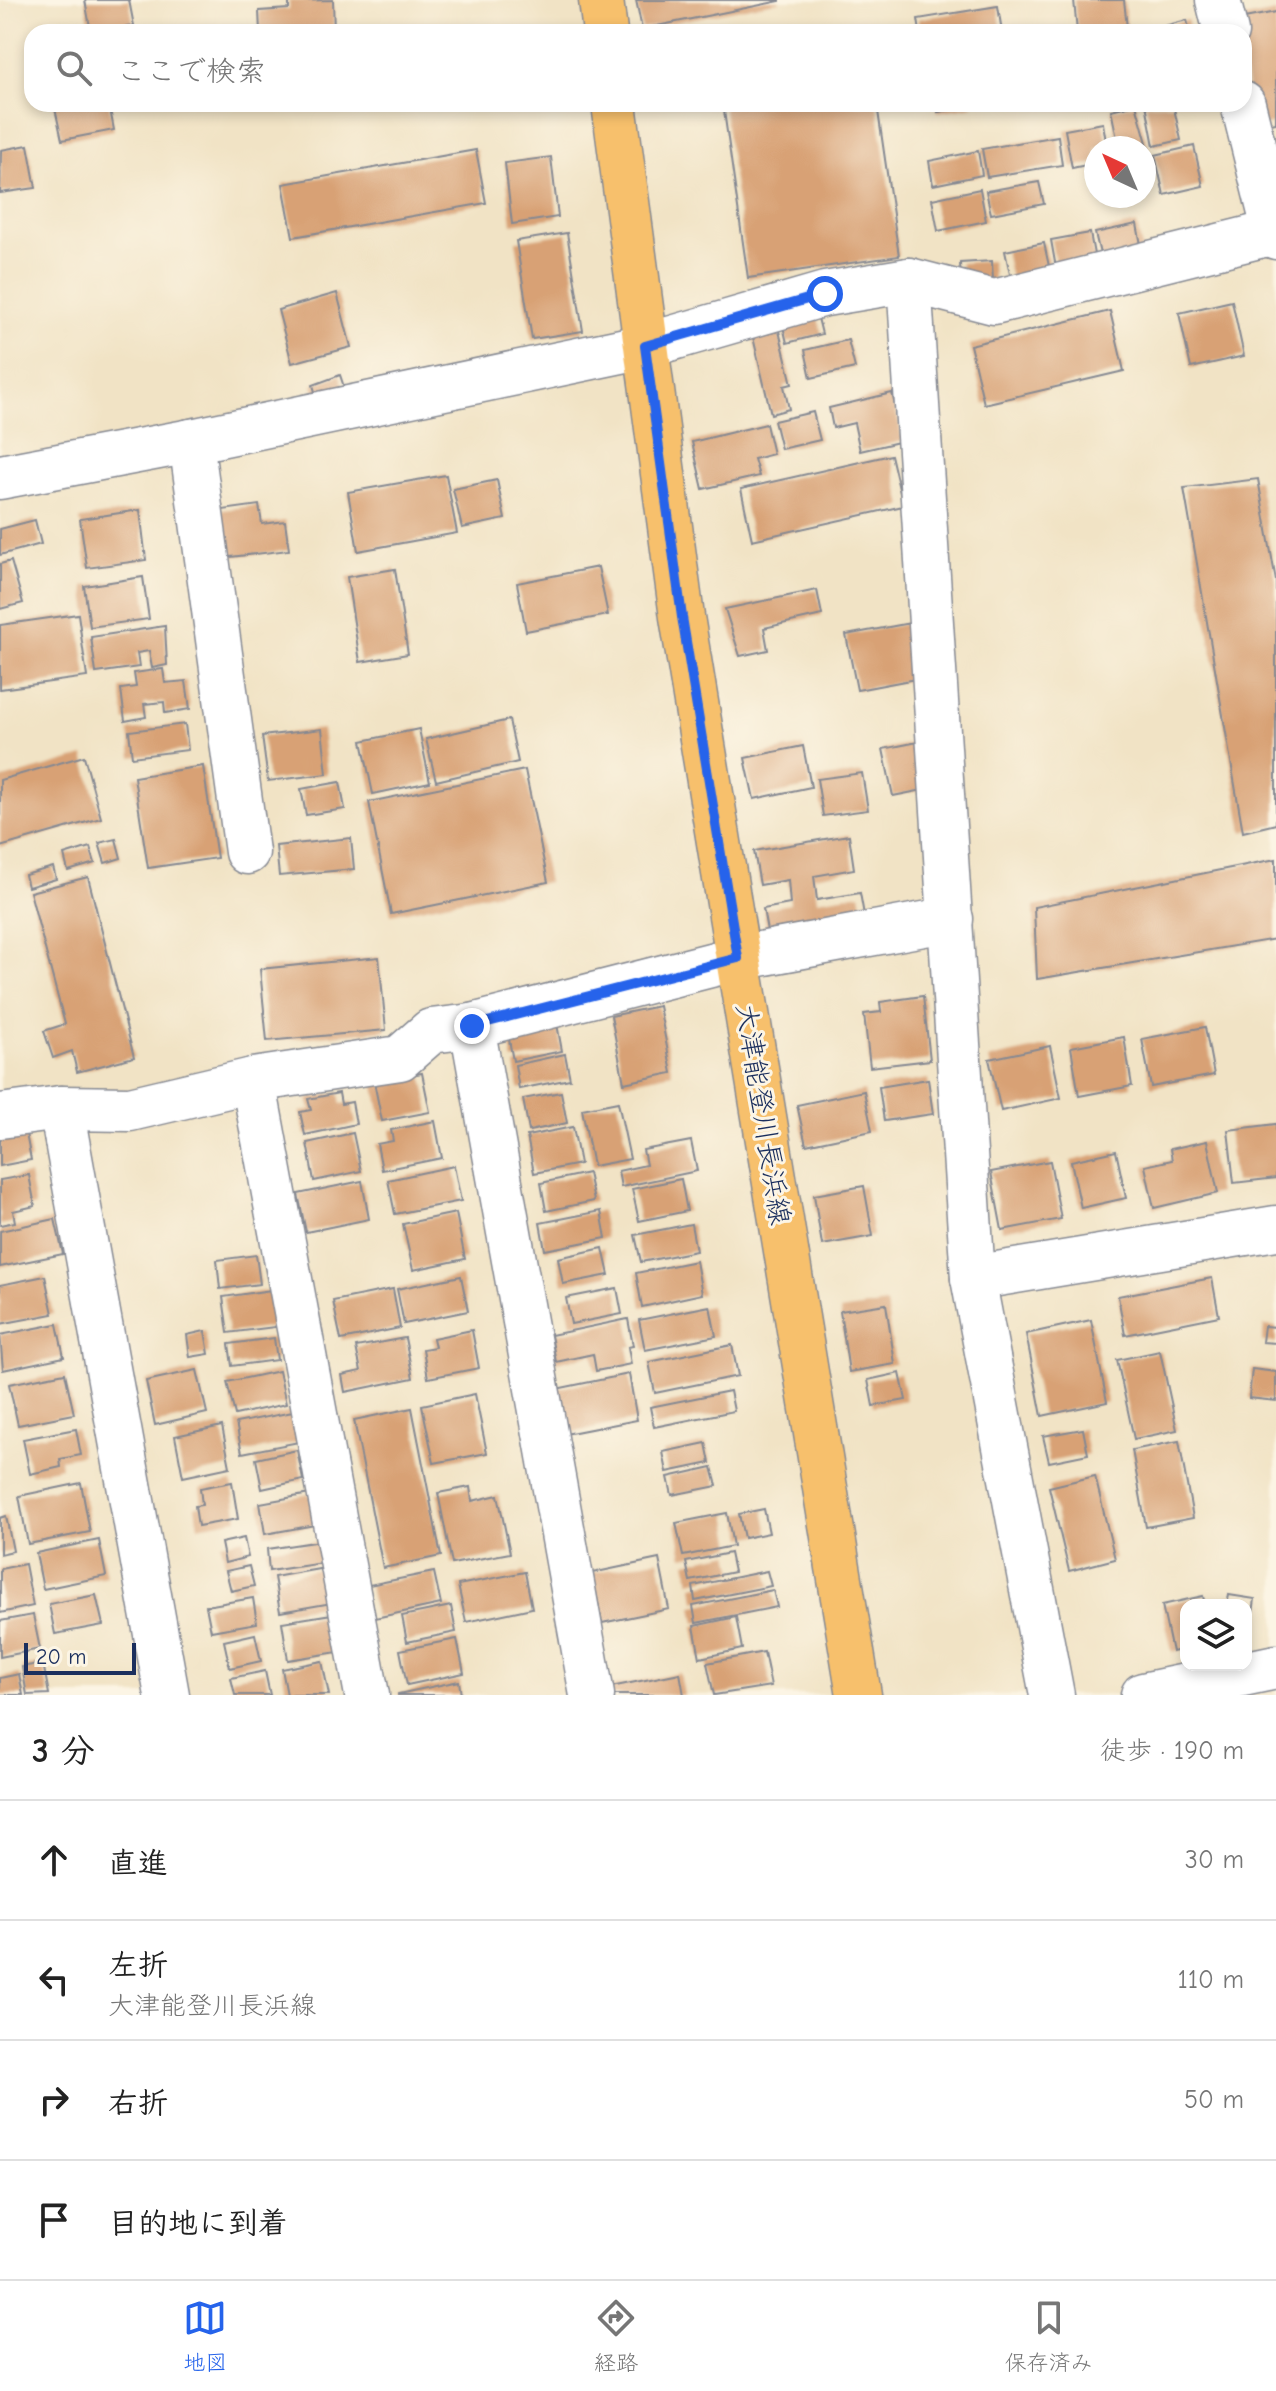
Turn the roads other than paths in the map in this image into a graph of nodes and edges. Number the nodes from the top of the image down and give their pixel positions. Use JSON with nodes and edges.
{"nodes":[{"id":1,"x":601,"y":0,"type":"edge"},
{"id":2,"x":1218,"y":0,"type":"edge"},
{"id":3,"x":604,"y":24,"type":"edge"},
{"id":4,"x":1224,"y":24,"type":"edge"},
{"id":5,"x":615,"y":112,"type":"edge"},
{"id":6,"x":1245,"y":112,"type":"edge"},
{"id":7,"x":1275,"y":235,"type":"edge"},
{"id":8,"x":909,"y":280,"type":"junction"},
{"id":9,"x":645,"y":346,"type":"junction"},
{"id":10,"x":191,"y":441,"type":"junction"},
{"id":11,"x":0,"y":477,"type":"edge"},
{"id":12,"x":247,"y":852,"type":"dead end"},
{"id":13,"x":951,"y":919,"type":"junction"},
{"id":14,"x":738,"y":958,"type":"junction"},
{"id":15,"x":472,"y":1026,"type":"junction"},
{"id":16,"x":253,"y":1080,"type":"junction"},
{"id":17,"x":61,"y":1108,"type":"junction"},
{"id":18,"x":0,"y":1116,"type":"edge"},
{"id":19,"x":1276,"y":1228,"type":"edge"},
{"id":20,"x":973,"y":1278,"type":"junction"},
{"id":21,"x":1276,"y":1667,"type":"edge"},
{"id":22,"x":167,"y":1695,"type":"edge"},
{"id":23,"x":367,"y":1695,"type":"edge"},
{"id":24,"x":592,"y":1695,"type":"edge"},
{"id":25,"x":859,"y":1695,"type":"edge"},
{"id":26,"x":1052,"y":1695,"type":"edge"},
{"id":27,"x":1143,"y":1695,"type":"edge"}],
"edges":[{"from":1,"to":3,"type":"main road"},
{"from":2,"to":4,"type":"street"},
{"from":5,"to":9,"type":"main road","name":"大津能登川長浜線"},
{"from":6,"to":7,"type":"street"},
{"from":7,"to":8,"type":"street"},
{"from":8,"to":9,"type":"street"},
{"from":8,"to":13,"type":"street"},
{"from":9,"to":10,"type":"street"},
{"from":9,"to":14,"type":"main road","name":"大津能登川長浜線"},
{"from":10,"to":11,"type":"street"},
{"from":10,"to":12,"type":"street"},
{"from":13,"to":14,"type":"street"},
{"from":13,"to":20,"type":"street"},
{"from":14,"to":15,"type":"street"},
{"from":14,"to":25,"type":"main road","name":"大津能登川長浜線"},
{"from":15,"to":16,"type":"street"},
{"from":15,"to":24,"type":"street"},
{"from":16,"to":17,"type":"street"},
{"from":16,"to":23,"type":"street"},
{"from":17,"to":18,"type":"street"},
{"from":17,"to":22,"type":"street"},
{"from":19,"to":20,"type":"street"},
{"from":20,"to":26,"type":"street"},
{"from":21,"to":27,"type":"street"}]}
